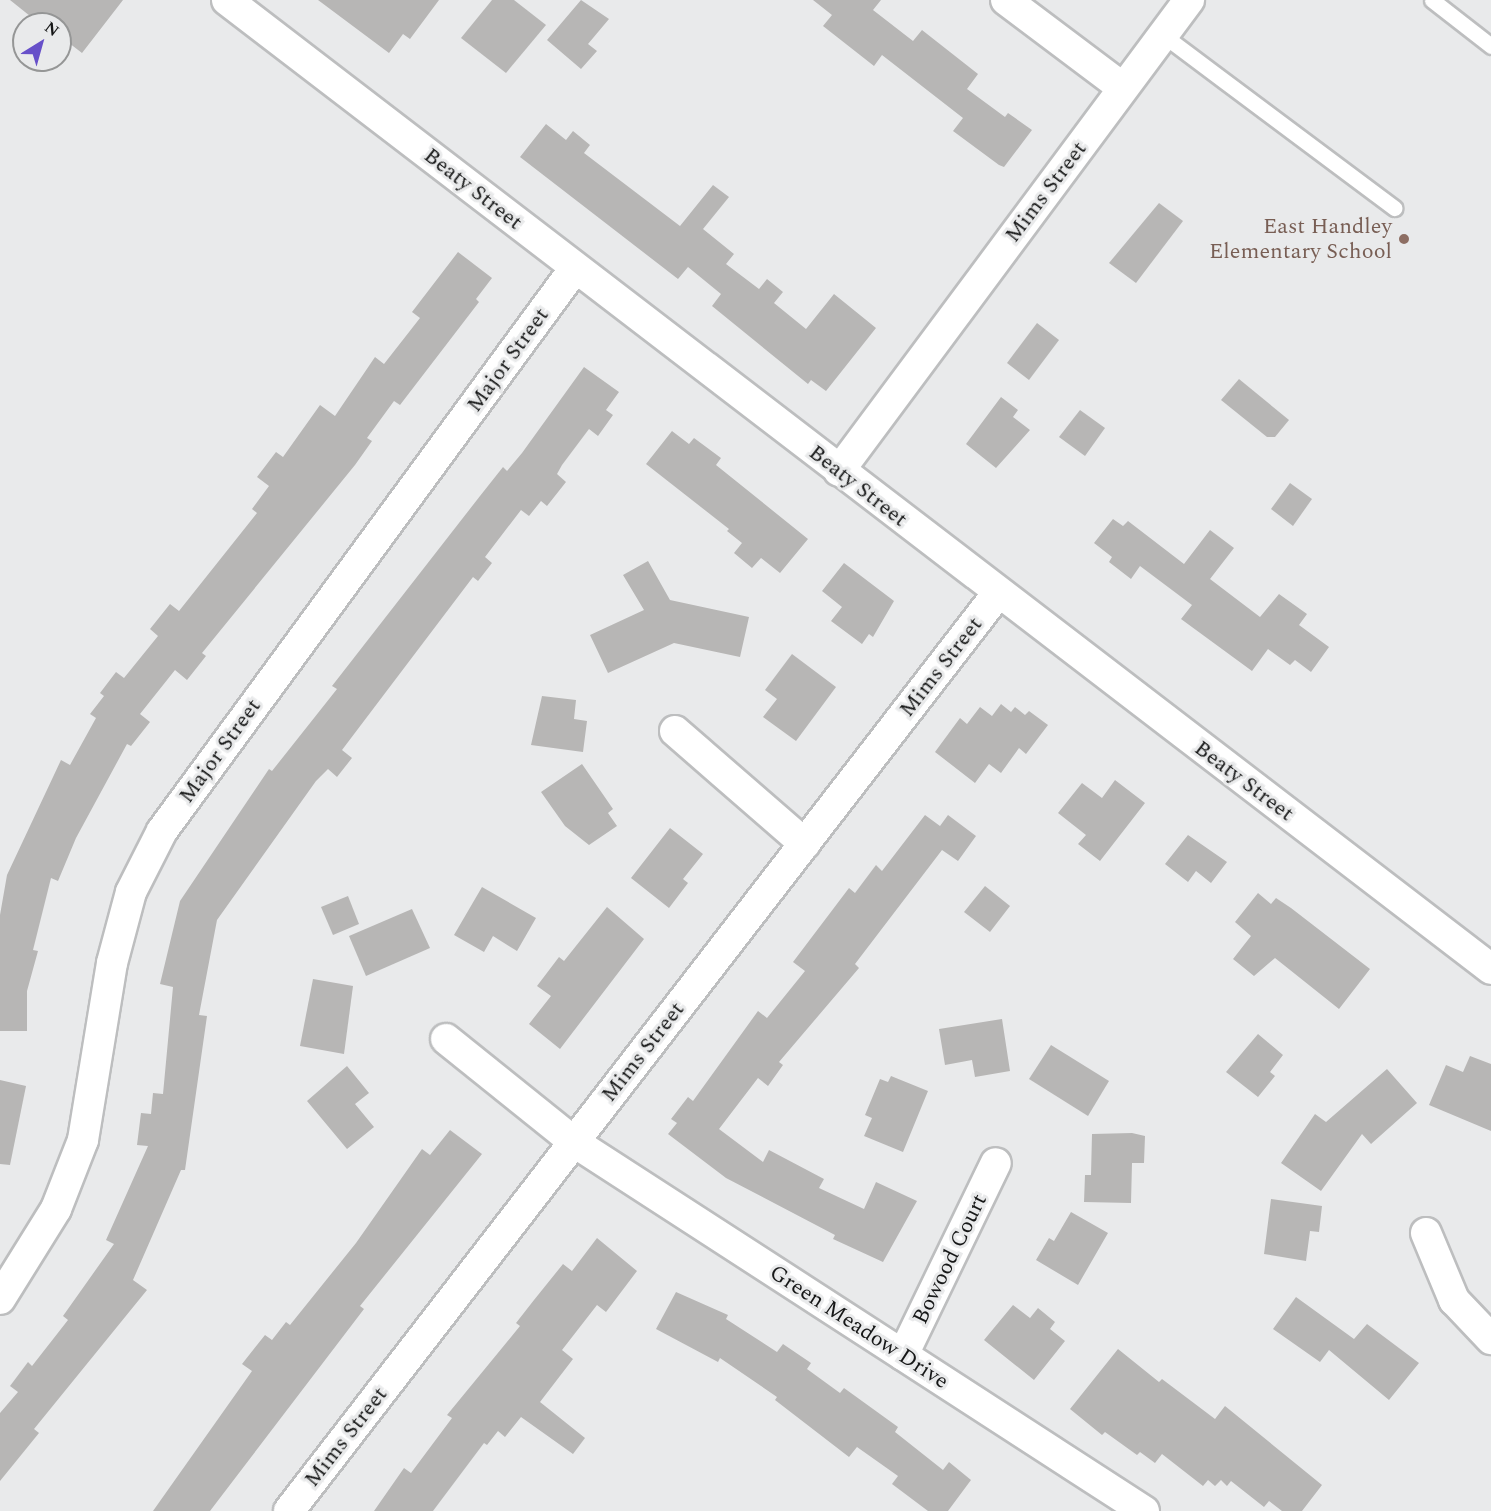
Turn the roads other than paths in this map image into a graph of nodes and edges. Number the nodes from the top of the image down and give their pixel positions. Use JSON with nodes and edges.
{"nodes":[{"id":1,"x":227,"y":0,"type":"edge"},
{"id":2,"x":1006,"y":0,"type":"edge"},
{"id":3,"x":1189,"y":0,"type":"edge"},
{"id":4,"x":1432,"y":0,"type":"edge"},
{"id":5,"x":1162,"y":35,"type":"junction"},
{"id":6,"x":1491,"y":46,"type":"edge"},
{"id":7,"x":1123,"y":88,"type":"junction"},
{"id":8,"x":1394,"y":208,"type":"dead end"},
{"id":9,"x":575,"y":268,"type":"junction"},
{"id":10,"x":839,"y":471,"type":"junction"},
{"id":11,"x":998,"y":593,"type":"junction"},
{"id":12,"x":675,"y":731,"type":"dead end"},
{"id":13,"x":805,"y":843,"type":"junction"},
{"id":14,"x":1486,"y":956,"type":"edge"},
{"id":15,"x":446,"y":1039,"type":"dead end"},
{"id":16,"x":574,"y":1142,"type":"junction"},
{"id":17,"x":996,"y":1163,"type":"dead end"},
{"id":18,"x":1425,"y":1233,"type":"dead end"},
{"id":19,"x":0,"y":1299,"type":"edge"},
{"id":20,"x":1491,"y":1339,"type":"edge"},
{"id":21,"x":903,"y":1355,"type":"junction"},
{"id":22,"x":289,"y":1511,"type":"edge"},
{"id":23,"x":1144,"y":1511,"type":"edge"}],
"edges":[{"from":1,"to":9,"type":"street","name":"Beaty Street"},
{"from":2,"to":7,"type":"street"},
{"from":3,"to":5,"type":"street","name":"Mims Street"},
{"from":4,"to":6,"type":"lane"},
{"from":5,"to":7,"type":"street","name":"Mims Street"},
{"from":5,"to":8,"type":"lane"},
{"from":7,"to":10,"type":"street","name":"Mims Street"},
{"from":9,"to":10,"type":"street","name":"Beaty Street"},
{"from":9,"to":19,"type":"street","name":"Major Street"},
{"from":10,"to":11,"type":"street","name":"Beaty Street"},
{"from":11,"to":13,"type":"street","name":"Mims Street"},
{"from":11,"to":14,"type":"street","name":"Beaty Street"},
{"from":12,"to":13,"type":"street"},
{"from":13,"to":16,"type":"street","name":"Mims Street"},
{"from":15,"to":16,"type":"street","name":"Green Meadow Drive"},
{"from":16,"to":21,"type":"street","name":"Green Meadow Drive"},
{"from":16,"to":22,"type":"street","name":"Mims Street"},
{"from":17,"to":21,"type":"street","name":"Bowood Court"},
{"from":18,"to":20,"type":"street"},
{"from":21,"to":23,"type":"street","name":"Green Meadow Drive"}]}
